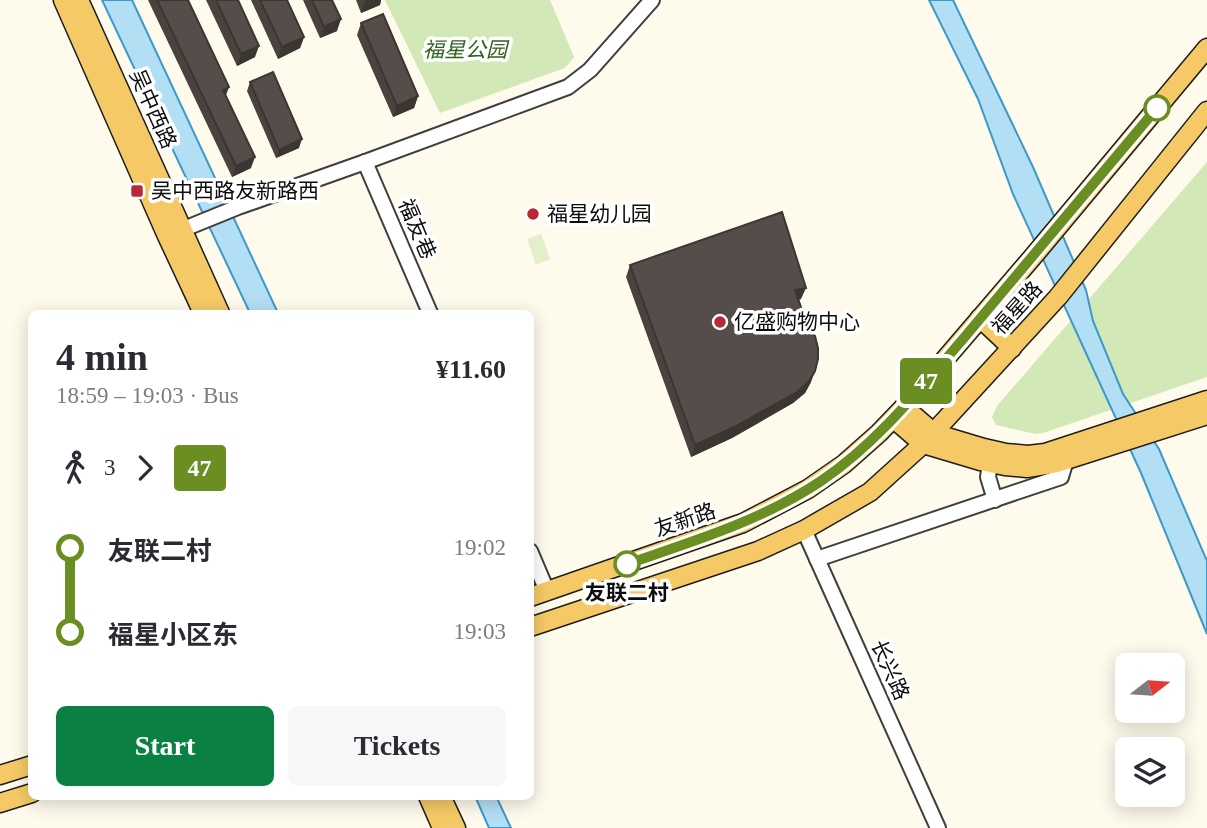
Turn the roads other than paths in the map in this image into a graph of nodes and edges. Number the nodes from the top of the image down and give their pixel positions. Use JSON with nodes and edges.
{"nodes":[{"id":1,"x":63,"y":0,"type":"edge"},
{"id":2,"x":79,"y":0,"type":"edge"},
{"id":3,"x":652,"y":0,"type":"edge"},
{"id":4,"x":1207,"y":48,"type":"edge"},
{"id":5,"x":1207,"y":111,"type":"edge"},
{"id":6,"x":365,"y":162,"type":"junction"},
{"id":7,"x":174,"y":233,"type":"junction"},
{"id":8,"x":202,"y":310,"type":"edge"},
{"id":9,"x":218,"y":310,"type":"edge"},
{"id":10,"x":429,"y":310,"type":"edge"},
{"id":11,"x":980,"y":318,"type":"junction"},
{"id":12,"x":1012,"y":348,"type":"junction"},
{"id":13,"x":1207,"y":400,"type":"edge"},
{"id":14,"x":899,"y":413,"type":"junction"},
{"id":15,"x":1207,"y":415,"type":"edge"},
{"id":16,"x":1158,"y":424,"type":"junction"},
{"id":17,"x":1120,"y":437,"type":"junction"},
{"id":18,"x":928,"y":439,"type":"junction"},
{"id":19,"x":1066,"y":460,"type":"junction"},
{"id":20,"x":990,"y":463,"type":"junction"},
{"id":21,"x":844,"y":464,"type":"joint"},
{"id":22,"x":995,"y":500,"type":"junction"},
{"id":23,"x":804,"y":530,"type":"junction"},
{"id":24,"x":817,"y":559,"type":"junction"},
{"id":25,"x":534,"y":570,"type":"edge"},
{"id":26,"x":539,"y":594,"type":"edge"},
{"id":27,"x":534,"y":626,"type":"edge"},
{"id":28,"x":28,"y":766,"type":"edge"},
{"id":29,"x":0,"y":775,"type":"edge"},
{"id":30,"x":28,"y":794,"type":"edge"},
{"id":31,"x":430,"y":800,"type":"edge"},
{"id":32,"x":443,"y":800,"type":"edge"},
{"id":33,"x":0,"y":803,"type":"edge"},
{"id":34,"x":442,"y":828,"type":"edge"},
{"id":35,"x":456,"y":828,"type":"edge"},
{"id":36,"x":938,"y":828,"type":"edge"}],
"edges":[{"from":1,"to":7,"type":"main road","name":"吴中西路"},
{"from":2,"to":7,"type":"main road","name":"吴中西路"},
{"from":3,"to":6,"type":"street"},
{"from":4,"to":11,"type":"main road","name":"福星路"},
{"from":5,"to":12,"type":"main road","name":"福星路"},
{"from":6,"to":7,"type":"street"},
{"from":6,"to":10,"type":"street","name":"福友巷"},
{"from":7,"to":8,"type":"main road","name":"吴中西路"},
{"from":7,"to":9,"type":"main road","name":"吴中西路"},
{"from":11,"to":12,"type":"main road"},
{"from":11,"to":14,"type":"main road","name":"福星路"},
{"from":12,"to":18,"type":"main road","name":"福星路"},
{"from":13,"to":16,"type":"main road"},
{"from":14,"to":18,"type":"main road"},
{"from":14,"to":21,"type":"main road","name":"福星路"},
{"from":15,"to":16,"type":"main road"},
{"from":16,"to":17,"type":"main road"},
{"from":17,"to":18,"type":"main road"},
{"from":17,"to":19,"type":"main road"},
{"from":18,"to":20,"type":"main road"},
{"from":18,"to":23,"type":"main road","name":"福星路"},
{"from":19,"to":20,"type":"main road"},
{"from":19,"to":22,"type":"street"},
{"from":20,"to":22,"type":"street"},
{"from":21,"to":26,"type":"main road","name":"友新路"},
{"from":22,"to":24,"type":"street"},
{"from":23,"to":24,"type":"street","name":"长兴路"},
{"from":23,"to":27,"type":"main road","name":"福星路"},
{"from":24,"to":36,"type":"street","name":"长兴路"},
{"from":25,"to":26,"type":"street"},
{"from":28,"to":29,"type":"main road"},
{"from":30,"to":33,"type":"main road"},
{"from":31,"to":34,"type":"main road"},
{"from":32,"to":35,"type":"main road"}]}
